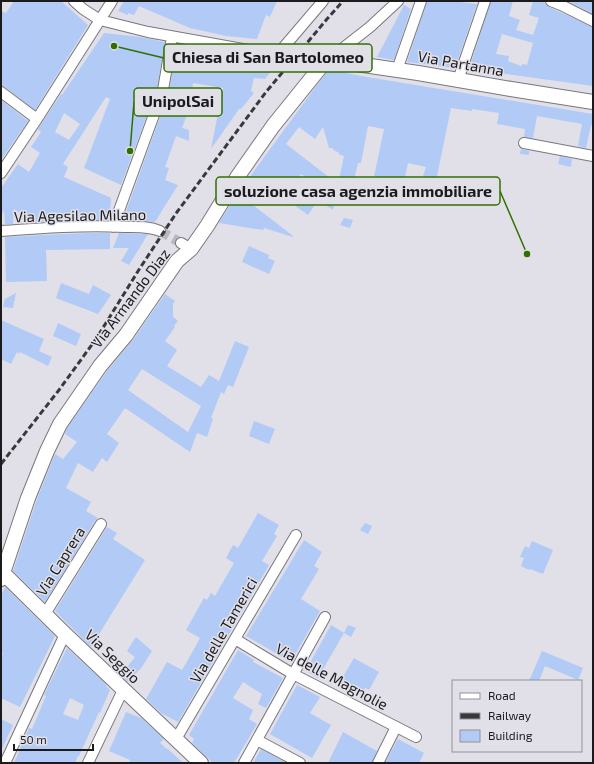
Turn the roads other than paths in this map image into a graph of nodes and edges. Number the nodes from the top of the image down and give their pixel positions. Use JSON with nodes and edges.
{"nodes":[{"id":1,"x":74,"y":1,"type":"edge"},
{"id":2,"x":112,"y":1,"type":"edge"},
{"id":3,"x":323,"y":1,"type":"edge"},
{"id":4,"x":398,"y":1,"type":"edge"},
{"id":5,"x":421,"y":1,"type":"edge"},
{"id":6,"x":485,"y":1,"type":"edge"},
{"id":7,"x":552,"y":1,"type":"edge"},
{"id":8,"x":100,"y":20,"type":"junction"},
{"id":9,"x":593,"y":21,"type":"edge"},
{"id":10,"x":172,"y":36,"type":"junction"},
{"id":11,"x":323,"y":64,"type":"junction"},
{"id":12,"x":397,"y":70,"type":"junction"},
{"id":13,"x":458,"y":80,"type":"junction"},
{"id":14,"x":1,"y":92,"type":"edge"},
{"id":15,"x":593,"y":102,"type":"edge"},
{"id":16,"x":37,"y":119,"type":"junction"},
{"id":17,"x":524,"y":143,"type":"dead end"},
{"id":18,"x":593,"y":156,"type":"edge"},
{"id":19,"x":1,"y":173,"type":"edge"},
{"id":20,"x":114,"y":226,"type":"junction"},
{"id":21,"x":1,"y":231,"type":"edge"},
{"id":22,"x":160,"y":231,"type":"tunnel mouth"},
{"id":23,"x":101,"y":524,"type":"dead end"},
{"id":24,"x":296,"y":535,"type":"dead end"},
{"id":25,"x":2,"y":574,"type":"edge"},
{"id":26,"x":45,"y":614,"type":"junction"},
{"id":27,"x":325,"y":617,"type":"dead end"},
{"id":28,"x":65,"y":634,"type":"junction"},
{"id":29,"x":235,"y":639,"type":"junction"},
{"id":30,"x":293,"y":674,"type":"junction"},
{"id":31,"x":123,"y":690,"type":"junction"},
{"id":32,"x":396,"y":727,"type":"junction"},
{"id":33,"x":416,"y":737,"type":"dead end"},
{"id":34,"x":176,"y":739,"type":"junction"},
{"id":35,"x":257,"y":740,"type":"junction"},
{"id":36,"x":5,"y":763,"type":"edge"},
{"id":37,"x":88,"y":763,"type":"edge"},
{"id":38,"x":201,"y":763,"type":"edge"},
{"id":39,"x":244,"y":763,"type":"edge"},
{"id":40,"x":300,"y":763,"type":"edge"},
{"id":41,"x":378,"y":763,"type":"edge"}],
"edges":[{"from":1,"to":8,"type":"street"},
{"from":2,"to":8,"type":"street"},
{"from":3,"to":10,"type":"street"},
{"from":4,"to":11,"type":"street"},
{"from":5,"to":12,"type":"street"},
{"from":6,"to":13,"type":"street"},
{"from":7,"to":9,"type":"street"},
{"from":8,"to":10,"type":"street"},
{"from":8,"to":16,"type":"street"},
{"from":10,"to":20,"type":"street"},
{"from":11,"to":12,"type":"street","name":"Via Partanna"},
{"from":11,"to":25,"type":"street","name":"Via Armando Diaz"},
{"from":12,"to":13,"type":"street","name":"Via Partanna"},
{"from":13,"to":15,"type":"street","name":"Via Partanna"},
{"from":14,"to":16,"type":"street"},
{"from":16,"to":19,"type":"street"},
{"from":17,"to":18,"type":"street"},
{"from":20,"to":21,"type":"street","name":"Via Agesilao Milano"},
{"from":20,"to":22,"type":"street","name":"Via Agesilao Milano"},
{"from":23,"to":26,"type":"street","name":"Via Caprera"},
{"from":24,"to":29,"type":"street","name":"Via delle Tamerici"},
{"from":25,"to":26,"type":"street","name":"Via Seggio"},
{"from":26,"to":28,"type":"street","name":"Via Seggio"},
{"from":27,"to":30,"type":"street"},
{"from":28,"to":31,"type":"street","name":"Via Seggio"},
{"from":28,"to":36,"type":"street"},
{"from":29,"to":30,"type":"street","name":"Via delle Magnolie"},
{"from":29,"to":34,"type":"street","name":"Via delle Tamerici"},
{"from":30,"to":32,"type":"street","name":"Via delle Magnolie"},
{"from":30,"to":35,"type":"street"},
{"from":31,"to":34,"type":"street","name":"Via Seggio"},
{"from":31,"to":37,"type":"street"},
{"from":32,"to":33,"type":"street","name":"Via delle Magnolie"},
{"from":32,"to":41,"type":"street"},
{"from":34,"to":38,"type":"street","name":"Via Seggio"},
{"from":35,"to":39,"type":"street"},
{"from":35,"to":40,"type":"street"}]}
